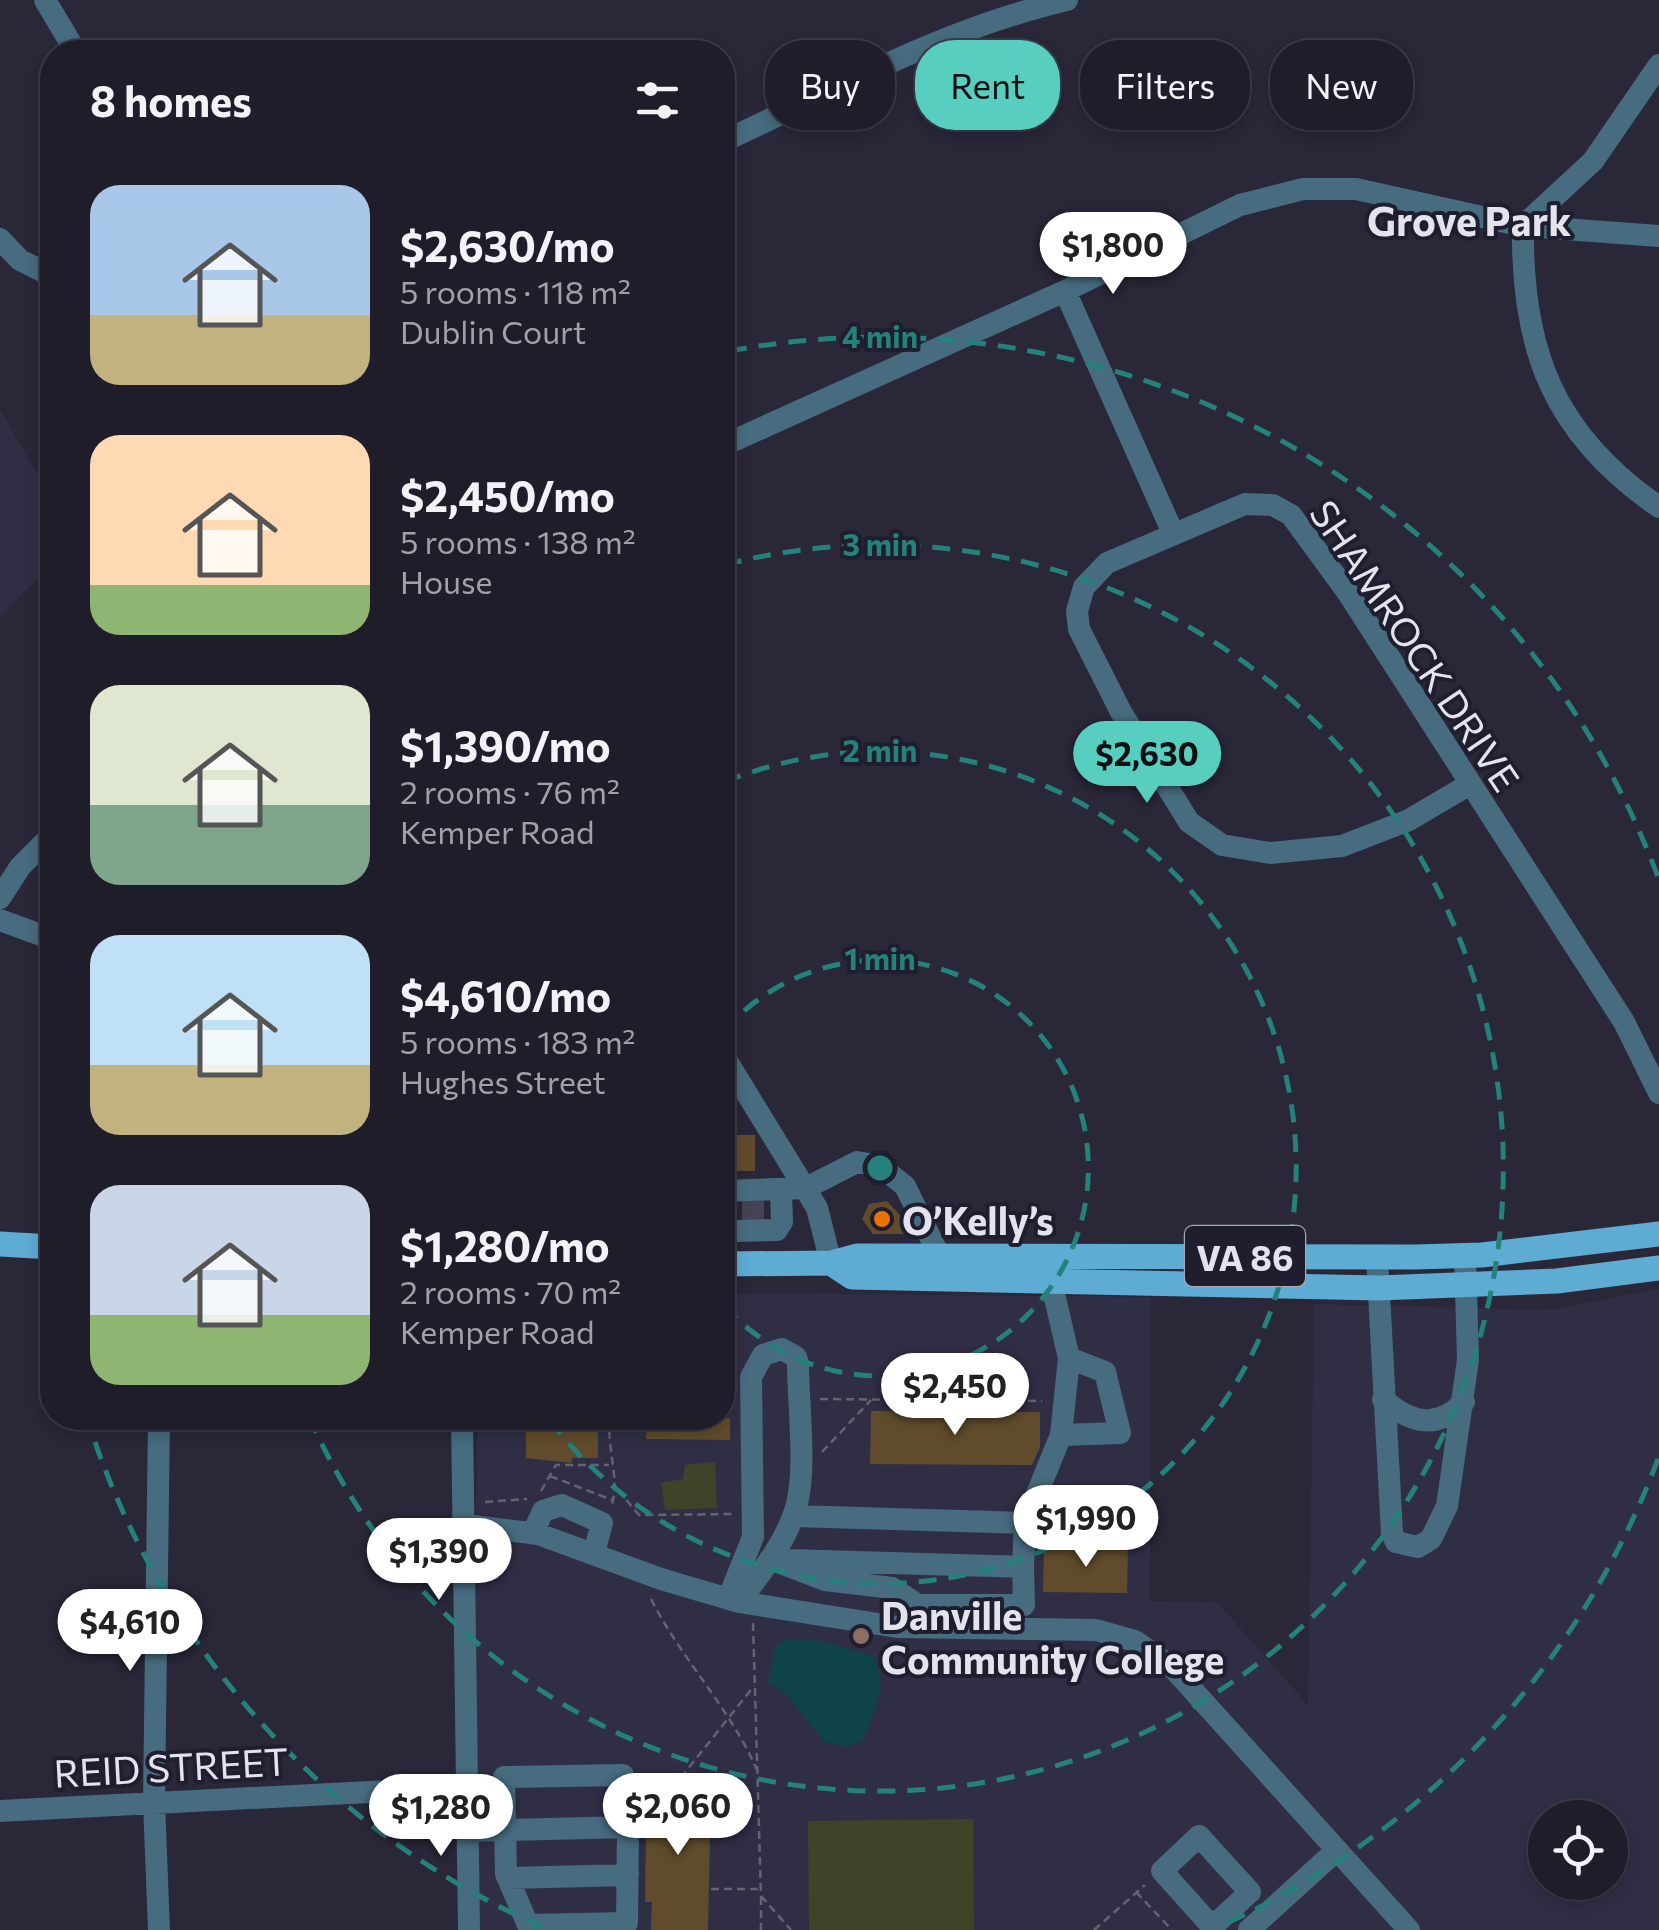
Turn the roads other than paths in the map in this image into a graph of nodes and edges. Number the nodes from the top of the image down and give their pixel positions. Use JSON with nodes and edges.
{"nodes":[{"id":1,"x":45,"y":0,"type":"edge"},
{"id":2,"x":1067,"y":0,"type":"edge"},
{"id":3,"x":69,"y":40,"type":"edge"},
{"id":4,"x":1659,"y":65,"type":"edge"},
{"id":5,"x":735,"y":136,"type":"edge"},
{"id":6,"x":1522,"y":226,"type":"junction"},
{"id":7,"x":1659,"y":236,"type":"edge"},
{"id":8,"x":0,"y":240,"type":"edge"},
{"id":9,"x":40,"y":270,"type":"edge"},
{"id":10,"x":1064,"y":292,"type":"junction"},
{"id":11,"x":735,"y":440,"type":"edge"},
{"id":12,"x":1659,"y":507,"type":"edge"},
{"id":13,"x":1173,"y":533,"type":"junction"},
{"id":14,"x":1470,"y":784,"type":"junction"},
{"id":15,"x":40,"y":847,"type":"edge"},
{"id":16,"x":0,"y":898,"type":"edge"},
{"id":17,"x":0,"y":920,"type":"edge"},
{"id":18,"x":40,"y":935,"type":"edge"},
{"id":19,"x":735,"y":1075,"type":"edge"},
{"id":20,"x":1659,"y":1093,"type":"edge"},
{"id":21,"x":806,"y":1188,"type":"junction"},
{"id":22,"x":781,"y":1189,"type":"junction"},
{"id":23,"x":736,"y":1213,"type":"edge"},
{"id":24,"x":1659,"y":1234,"type":"edge"},
{"id":25,"x":0,"y":1244,"type":"edge"},
{"id":26,"x":40,"y":1246,"type":"edge"},
{"id":27,"x":1465,"y":1256,"type":"junction"},
{"id":28,"x":1378,"y":1257,"type":"junction"},
{"id":29,"x":940,"y":1258,"type":"junction"},
{"id":30,"x":831,"y":1263,"type":"junction"},
{"id":31,"x":735,"y":1264,"type":"edge"},
{"id":32,"x":1659,"y":1268,"type":"edge"},
{"id":33,"x":1051,"y":1281,"type":"junction"},
{"id":34,"x":1466,"y":1286,"type":"junction"},
{"id":35,"x":1378,"y":1288,"type":"junction"},
{"id":36,"x":1069,"y":1358,"type":"junction"},
{"id":37,"x":1383,"y":1399,"type":"junction"},
{"id":38,"x":1464,"y":1402,"type":"junction"},
{"id":39,"x":159,"y":1430,"type":"edge"},
{"id":40,"x":462,"y":1430,"type":"edge"},
{"id":41,"x":1062,"y":1435,"type":"junction"},
{"id":42,"x":465,"y":1514,"type":"junction"},
{"id":43,"x":794,"y":1516,"type":"junction"},
{"id":44,"x":1025,"y":1523,"type":"junction"},
{"id":45,"x":534,"y":1532,"type":"junction"},
{"id":46,"x":594,"y":1553,"type":"junction"},
{"id":47,"x":770,"y":1559,"type":"junction"},
{"id":48,"x":1024,"y":1566,"type":"junction"},
{"id":49,"x":740,"y":1602,"type":"junction"},
{"id":50,"x":466,"y":1787,"type":"junction"},
{"id":51,"x":154,"y":1802,"type":"junction"},
{"id":52,"x":0,"y":1811,"type":"edge"},
{"id":53,"x":628,"y":1827,"type":"junction"},
{"id":54,"x":505,"y":1830,"type":"junction"},
{"id":55,"x":467,"y":1831,"type":"junction"},
{"id":56,"x":1337,"y":1850,"type":"junction"},
{"id":57,"x":628,"y":1875,"type":"junction"},
{"id":58,"x":508,"y":1878,"type":"junction"},
{"id":59,"x":1214,"y":1928,"type":"edge"},
{"id":60,"x":159,"y":1930,"type":"edge"},
{"id":61,"x":469,"y":1930,"type":"edge"},
{"id":62,"x":1249,"y":1930,"type":"edge"},
{"id":63,"x":1409,"y":1930,"type":"edge"}],
"edges":[{"from":1,"to":3,"type":"street"},
{"from":2,"to":5,"type":"street"},
{"from":4,"to":6,"type":"street"},
{"from":6,"to":7,"type":"street"},
{"from":6,"to":10,"type":"street"},
{"from":6,"to":12,"type":"street"},
{"from":8,"to":9,"type":"street"},
{"from":10,"to":11,"type":"street"},
{"from":10,"to":13,"type":"street"},
{"from":13,"to":14,"type":"street","name":"SHAMROCK DRIVE"},
{"from":13,"to":14,"type":"street","name":"SHAMROCK DRIVE"},
{"from":14,"to":20,"type":"street","name":"SHAMROCK DRIVE"},
{"from":15,"to":16,"type":"street"},
{"from":17,"to":18,"type":"street"},
{"from":19,"to":21,"type":"street"},
{"from":21,"to":22,"type":"street"},
{"from":21,"to":29,"type":"street"},
{"from":21,"to":30,"type":"street"},
{"from":22,"to":23,"type":"street"},
{"from":22,"to":23,"type":"street"},
{"from":24,"to":27,"type":"main road","number":"VA 86"},
{"from":25,"to":26,"type":"main road"},
{"from":27,"to":28,"type":"main road","number":"VA 86"},
{"from":27,"to":34,"type":"street"},
{"from":28,"to":29,"type":"main road","number":"VA 86"},
{"from":28,"to":35,"type":"street"},
{"from":29,"to":30,"type":"main road","number":"VA 86"},
{"from":30,"to":31,"type":"main road","number":"VA 86"},
{"from":30,"to":33,"type":"main road","number":"VA 86"},
{"from":32,"to":34,"type":"main road","number":"VA 86"},
{"from":33,"to":35,"type":"main road","number":"VA 86"},
{"from":33,"to":36,"type":"street"},
{"from":34,"to":35,"type":"main road","number":"VA 86"},
{"from":34,"to":38,"type":"street"},
{"from":35,"to":37,"type":"street"},
{"from":36,"to":41,"type":"street"},
{"from":36,"to":41,"type":"street"},
{"from":37,"to":38,"type":"street"},
{"from":37,"to":38,"type":"street"},
{"from":39,"to":51,"type":"street"},
{"from":40,"to":42,"type":"street"},
{"from":41,"to":44,"type":"street"},
{"from":42,"to":45,"type":"street"},
{"from":42,"to":50,"type":"street"},
{"from":43,"to":44,"type":"street"},
{"from":43,"to":47,"type":"street"},
{"from":43,"to":49,"type":"street"},
{"from":44,"to":48,"type":"street"},
{"from":45,"to":46,"type":"street"},
{"from":45,"to":46,"type":"street"},
{"from":46,"to":49,"type":"street"},
{"from":47,"to":48,"type":"street"},
{"from":47,"to":48,"type":"street"},
{"from":47,"to":49,"type":"street"},
{"from":49,"to":56,"type":"street"},
{"from":50,"to":51,"type":"street","name":"REID STREET"},
{"from":50,"to":55,"type":"street"},
{"from":51,"to":52,"type":"street","name":"REID STREET"},
{"from":51,"to":60,"type":"street"},
{"from":53,"to":54,"type":"street"},
{"from":53,"to":54,"type":"street"},
{"from":53,"to":57,"type":"street"},
{"from":54,"to":55,"type":"street"},
{"from":54,"to":58,"type":"street"},
{"from":55,"to":61,"type":"street"},
{"from":56,"to":62,"type":"street"},
{"from":56,"to":63,"type":"street"},
{"from":57,"to":58,"type":"street"},
{"from":57,"to":58,"type":"street"},
{"from":59,"to":59,"type":"street"}]}
